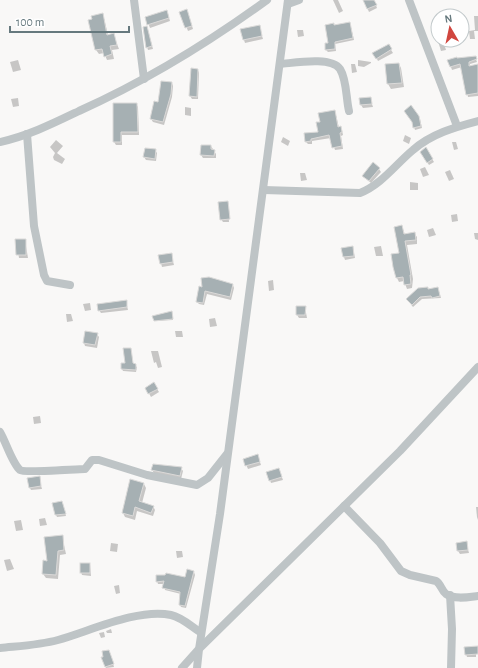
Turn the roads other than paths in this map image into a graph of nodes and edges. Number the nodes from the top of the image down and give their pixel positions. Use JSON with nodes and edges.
{"nodes":[{"id":1,"x":134,"y":0,"type":"edge"},
{"id":2,"x":267,"y":0,"type":"edge"},
{"id":3,"x":299,"y":0,"type":"edge"},
{"id":4,"x":409,"y":0,"type":"edge"},
{"id":5,"x":288,"y":2,"type":"edge"},
{"id":6,"x":280,"y":64,"type":"junction"},
{"id":7,"x":144,"y":79,"type":"junction"},
{"id":8,"x":349,"y":111,"type":"dead end"},
{"id":9,"x":478,"y":121,"type":"edge"},
{"id":10,"x":458,"y":126,"type":"junction"},
{"id":11,"x":27,"y":134,"type":"junction"},
{"id":12,"x":0,"y":142,"type":"edge"},
{"id":13,"x":264,"y":190,"type":"junction"},
{"id":14,"x":70,"y":285,"type":"dead end"},
{"id":15,"x":478,"y":367,"type":"edge"},
{"id":16,"x":0,"y":432,"type":"edge"},
{"id":17,"x":228,"y":453,"type":"junction"},
{"id":18,"x":344,"y":506,"type":"junction"},
{"id":19,"x":450,"y":595,"type":"junction"},
{"id":20,"x":478,"y":596,"type":"edge"},
{"id":21,"x":200,"y":632,"type":"junction"},
{"id":22,"x":0,"y":648,"type":"edge"},
{"id":23,"x":198,"y":649,"type":"junction"},
{"id":24,"x":182,"y":668,"type":"edge"},
{"id":25,"x":197,"y":668,"type":"edge"},
{"id":26,"x":451,"y":668,"type":"edge"}],
"edges":[{"from":1,"to":7,"type":"street"},
{"from":2,"to":7,"type":"street"},
{"from":3,"to":5,"type":"street"},
{"from":4,"to":10,"type":"street"},
{"from":5,"to":6,"type":"street"},
{"from":6,"to":8,"type":"street"},
{"from":6,"to":13,"type":"street"},
{"from":7,"to":11,"type":"street"},
{"from":9,"to":10,"type":"street"},
{"from":10,"to":13,"type":"street"},
{"from":11,"to":12,"type":"street"},
{"from":11,"to":14,"type":"street"},
{"from":13,"to":17,"type":"street"},
{"from":15,"to":18,"type":"street"},
{"from":16,"to":17,"type":"street"},
{"from":17,"to":21,"type":"street"},
{"from":18,"to":19,"type":"street"},
{"from":18,"to":23,"type":"street"},
{"from":19,"to":20,"type":"street"},
{"from":19,"to":26,"type":"street"},
{"from":21,"to":22,"type":"street"},
{"from":21,"to":23,"type":"street"},
{"from":23,"to":24,"type":"street"},
{"from":23,"to":25,"type":"street"}]}
